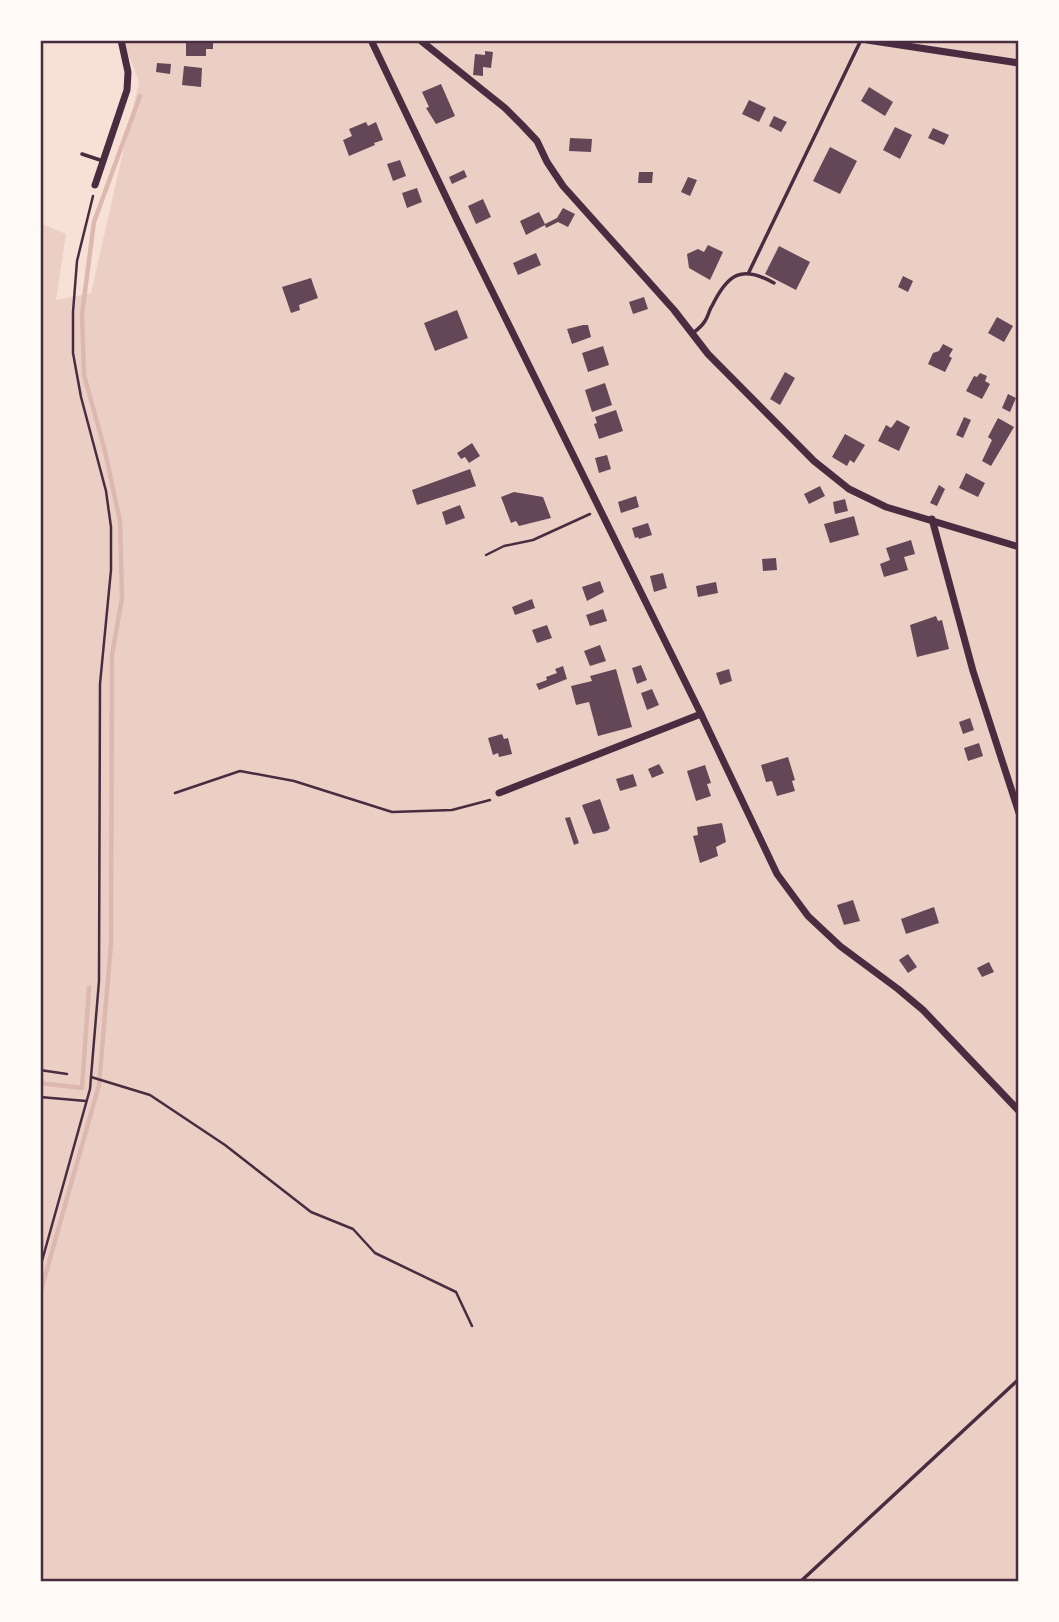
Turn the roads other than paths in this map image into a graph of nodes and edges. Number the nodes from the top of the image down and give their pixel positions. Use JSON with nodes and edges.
{"nodes":[{"id":1,"x":121,"y":40,"type":"edge"},
{"id":2,"x":371,"y":40,"type":"edge"},
{"id":3,"x":421,"y":40,"type":"edge"},
{"id":4,"x":861,"y":40,"type":"edge"},
{"id":5,"x":867,"y":40,"type":"edge"},
{"id":6,"x":1019,"y":63,"type":"edge"},
{"id":7,"x":82,"y":154,"type":"dead end"},
{"id":8,"x":103,"y":161,"type":"junction"},
{"id":9,"x":95,"y":186,"type":"road end"},
{"id":10,"x":749,"y":272,"type":"junction"},
{"id":11,"x":774,"y":283,"type":"dead end"},
{"id":12,"x":693,"y":333,"type":"junction"},
{"id":13,"x":932,"y":519,"type":"junction"},
{"id":14,"x":1019,"y":547,"type":"edge"},
{"id":15,"x":701,"y":714,"type":"junction"},
{"id":16,"x":499,"y":793,"type":"road end"},
{"id":17,"x":1019,"y":813,"type":"edge"},
{"id":18,"x":1019,"y":1111,"type":"edge"},
{"id":19,"x":1019,"y":1380,"type":"edge"},
{"id":20,"x":800,"y":1582,"type":"edge"}],
"edges":[{"from":1,"to":8,"type":"street"},
{"from":2,"to":15,"type":"street"},
{"from":3,"to":12,"type":"street"},
{"from":4,"to":10,"type":"lane"},
{"from":5,"to":6,"type":"street"},
{"from":7,"to":8,"type":"lane"},
{"from":8,"to":9,"type":"street"},
{"from":10,"to":11,"type":"lane"},
{"from":10,"to":12,"type":"lane"},
{"from":12,"to":13,"type":"street"},
{"from":13,"to":14,"type":"street"},
{"from":13,"to":17,"type":"street"},
{"from":15,"to":16,"type":"street"},
{"from":15,"to":18,"type":"street"},
{"from":19,"to":20,"type":"lane"}]}
